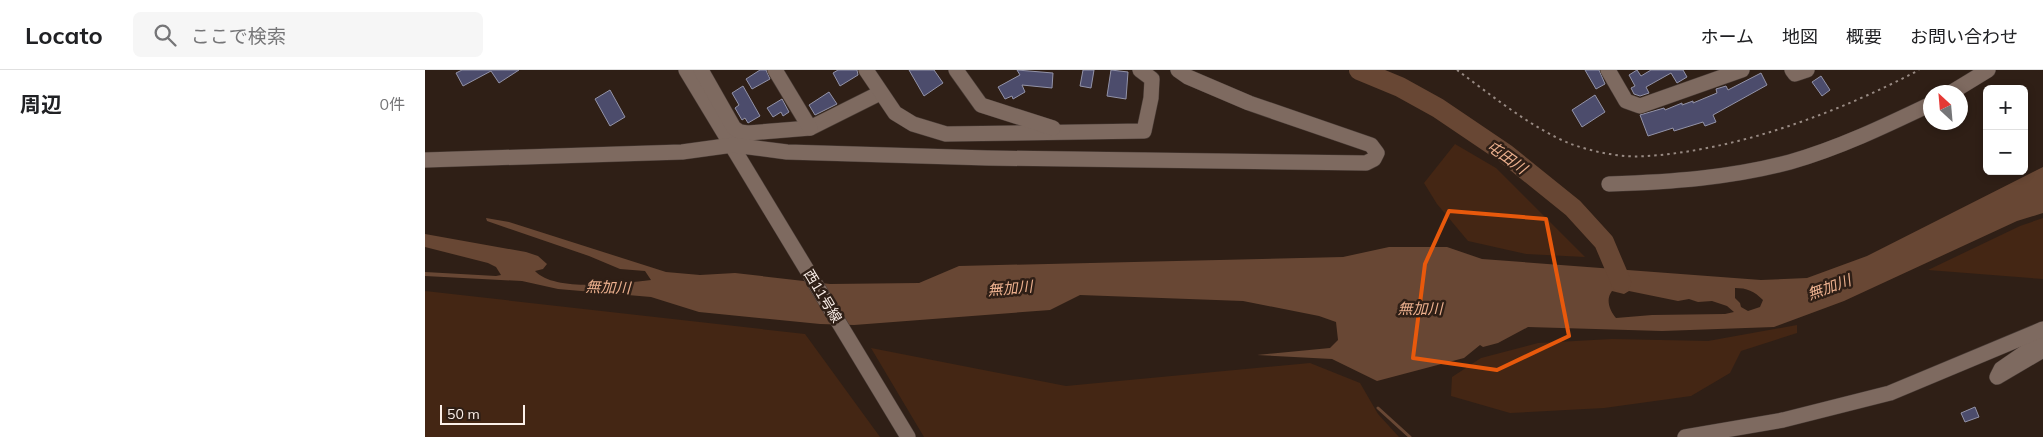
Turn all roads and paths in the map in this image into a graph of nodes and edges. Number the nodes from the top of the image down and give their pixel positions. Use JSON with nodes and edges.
{"nodes":[{"id":1,"x":686,"y":70,"type":"edge"},
{"id":2,"x":701,"y":70,"type":"edge"},
{"id":3,"x":775,"y":70,"type":"edge"},
{"id":4,"x":956,"y":70,"type":"edge"},
{"id":5,"x":1141,"y":70,"type":"edge"},
{"id":6,"x":1178,"y":70,"type":"edge"},
{"id":7,"x":1457,"y":70,"type":"edge"},
{"id":8,"x":1608,"y":70,"type":"edge"},
{"id":9,"x":1742,"y":70,"type":"edge"},
{"id":10,"x":1792,"y":70,"type":"edge"},
{"id":11,"x":1807,"y":70,"type":"edge"},
{"id":12,"x":1919,"y":70,"type":"edge"},
{"id":13,"x":1988,"y":70,"type":"edge"},
{"id":14,"x":871,"y":72,"type":"edge"},
{"id":15,"x":1963,"y":85,"type":"edge"},
{"id":16,"x":881,"y":93,"type":"junction"},
{"id":17,"x":981,"y":105,"type":"junction"},
{"id":18,"x":1923,"y":108,"type":"edge"},
{"id":19,"x":810,"y":128,"type":"junction"},
{"id":20,"x":1067,"y":132,"type":"junction"},
{"id":21,"x":970,"y":134,"type":"junction"},
{"id":22,"x":736,"y":150,"type":"junction"},
{"id":23,"x":425,"y":160,"type":"edge"},
{"id":24,"x":1609,"y":184,"type":"dead end"},
{"id":25,"x":2043,"y":329,"type":"edge"},
{"id":26,"x":2043,"y":340,"type":"edge"},
{"id":27,"x":2043,"y":350,"type":"edge"},
{"id":28,"x":908,"y":437,"type":"edge"},
{"id":29,"x":1685,"y":437,"type":"edge"}],
"edges":[{"from":1,"to":22,"type":"street","name":"西11号線"},
{"from":2,"to":19,"type":"street"},
{"from":3,"to":19,"type":"street"},
{"from":4,"to":17,"type":"street"},
{"from":5,"to":20,"type":"street"},
{"from":6,"to":22,"type":"street"},
{"from":7,"to":12,"type":"path"},
{"from":8,"to":9,"type":"street"},
{"from":10,"to":11,"type":"street"},
{"from":13,"to":15,"type":"street"},
{"from":14,"to":16,"type":"street"},
{"from":16,"to":19,"type":"street"},
{"from":16,"to":21,"type":"street"},
{"from":17,"to":20,"type":"street"},
{"from":17,"to":21,"type":"street"},
{"from":18,"to":24,"type":"street"},
{"from":20,"to":21,"type":"street"},
{"from":22,"to":23,"type":"street"},
{"from":22,"to":28,"type":"street","name":"西11号線"},
{"from":25,"to":29,"type":"street"},
{"from":26,"to":27,"type":"street"}]}
